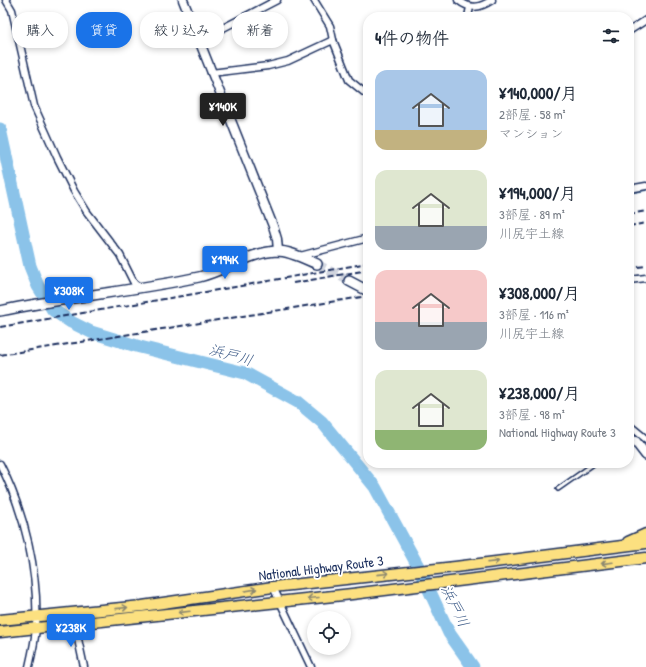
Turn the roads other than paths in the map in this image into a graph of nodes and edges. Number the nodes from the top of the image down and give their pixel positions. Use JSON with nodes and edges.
{"nodes":[{"id":1,"x":6,"y":0,"type":"edge"},
{"id":2,"x":183,"y":0,"type":"edge"},
{"id":3,"x":277,"y":0,"type":"edge"},
{"id":4,"x":314,"y":0,"type":"edge"},
{"id":5,"x":458,"y":0,"type":"edge"},
{"id":6,"x":492,"y":0,"type":"edge"},
{"id":7,"x":470,"y":7,"type":"junction"},
{"id":8,"x":187,"y":12,"type":"edge"},
{"id":9,"x":469,"y":12,"type":"edge"},
{"id":10,"x":646,"y":20,"type":"edge"},
{"id":11,"x":224,"y":28,"type":"edge"},
{"id":12,"x":634,"y":28,"type":"edge"},
{"id":13,"x":333,"y":40,"type":"junction"},
{"id":14,"x":201,"y":48,"type":"edge"},
{"id":15,"x":211,"y":73,"type":"junction"},
{"id":16,"x":363,"y":92,"type":"edge"},
{"id":17,"x":646,"y":186,"type":"edge"},
{"id":18,"x":634,"y":188,"type":"edge"},
{"id":19,"x":363,"y":239,"type":"edge"},
{"id":20,"x":278,"y":251,"type":"junction"},
{"id":21,"x":300,"y":256,"type":"junction"},
{"id":22,"x":317,"y":264,"type":"tunnel mouth"},
{"id":23,"x":646,"y":278,"type":"edge"},
{"id":24,"x":634,"y":279,"type":"edge"},
{"id":25,"x":348,"y":281,"type":"tunnel mouth"},
{"id":26,"x":363,"y":288,"type":"edge"},
{"id":27,"x":136,"y":289,"type":"junction"},
{"id":28,"x":1,"y":311,"type":"edge"},
{"id":29,"x":634,"y":429,"type":"edge"},
{"id":30,"x":646,"y":439,"type":"edge"},
{"id":31,"x":634,"y":441,"type":"edge"},
{"id":32,"x":646,"y":455,"type":"edge"},
{"id":33,"x":0,"y":464,"type":"edge"},
{"id":34,"x":588,"y":468,"type":"edge"},
{"id":35,"x":558,"y":489,"type":"dead end"},
{"id":36,"x":646,"y":534,"type":"edge"},
{"id":37,"x":646,"y":543,"type":"edge"},
{"id":38,"x":609,"y":548,"type":"junction"},
{"id":39,"x":646,"y":558,"type":"edge"},
{"id":40,"x":273,"y":587,"type":"junction"},
{"id":41,"x":278,"y":601,"type":"junction"},
{"id":42,"x":36,"y":617,"type":"junction"},
{"id":43,"x":0,"y":620,"type":"edge"},
{"id":44,"x":76,"y":625,"type":"junction"},
{"id":45,"x":36,"y":628,"type":"junction"},
{"id":46,"x":0,"y":632,"type":"edge"},
{"id":47,"x":29,"y":667,"type":"edge"},
{"id":48,"x":84,"y":667,"type":"edge"},
{"id":49,"x":311,"y":667,"type":"edge"}],
"edges":[{"from":1,"to":27,"type":"street"},
{"from":2,"to":8,"type":"street"},
{"from":3,"to":11,"type":"street"},
{"from":4,"to":13,"type":"street"},
{"from":5,"to":7,"type":"street"},
{"from":6,"to":7,"type":"street"},
{"from":7,"to":9,"type":"street"},
{"from":10,"to":12,"type":"street"},
{"from":13,"to":15,"type":"street"},
{"from":13,"to":16,"type":"street"},
{"from":14,"to":15,"type":"street"},
{"from":15,"to":20,"type":"street"},
{"from":17,"to":18,"type":"street"},
{"from":19,"to":21,"type":"street"},
{"from":20,"to":21,"type":"main road"},
{"from":20,"to":27,"type":"main road"},
{"from":21,"to":22,"type":"main road"},
{"from":23,"to":24,"type":"street"},
{"from":25,"to":26,"type":"main road"},
{"from":27,"to":28,"type":"main road"},
{"from":29,"to":30,"type":"street"},
{"from":31,"to":32,"type":"main road"},
{"from":33,"to":42,"type":"street"},
{"from":34,"to":35,"type":"lane"},
{"from":36,"to":38,"type":"highway"},
{"from":37,"to":38,"type":"highway","name":"National Highway Route 3"},
{"from":40,"to":38,"type":"highway","name":"National Highway Route 3","one_way":true},
{"from":39,"to":41,"type":"highway","name":"National Highway Route 3","one_way":true},
{"from":40,"to":41,"type":"street"},
{"from":42,"to":40,"type":"highway","name":"National Highway Route 3","one_way":true},
{"from":41,"to":44,"type":"highway","name":"National Highway Route 3","one_way":true},
{"from":41,"to":49,"type":"street"},
{"from":42,"to":43,"type":"highway","name":"National Highway Route 3"},
{"from":42,"to":45,"type":"street"},
{"from":44,"to":45,"type":"highway","name":"National Highway Route 3"},
{"from":44,"to":48,"type":"street"},
{"from":45,"to":46,"type":"highway","name":"National Highway Route 3"},
{"from":45,"to":47,"type":"street"}]}
